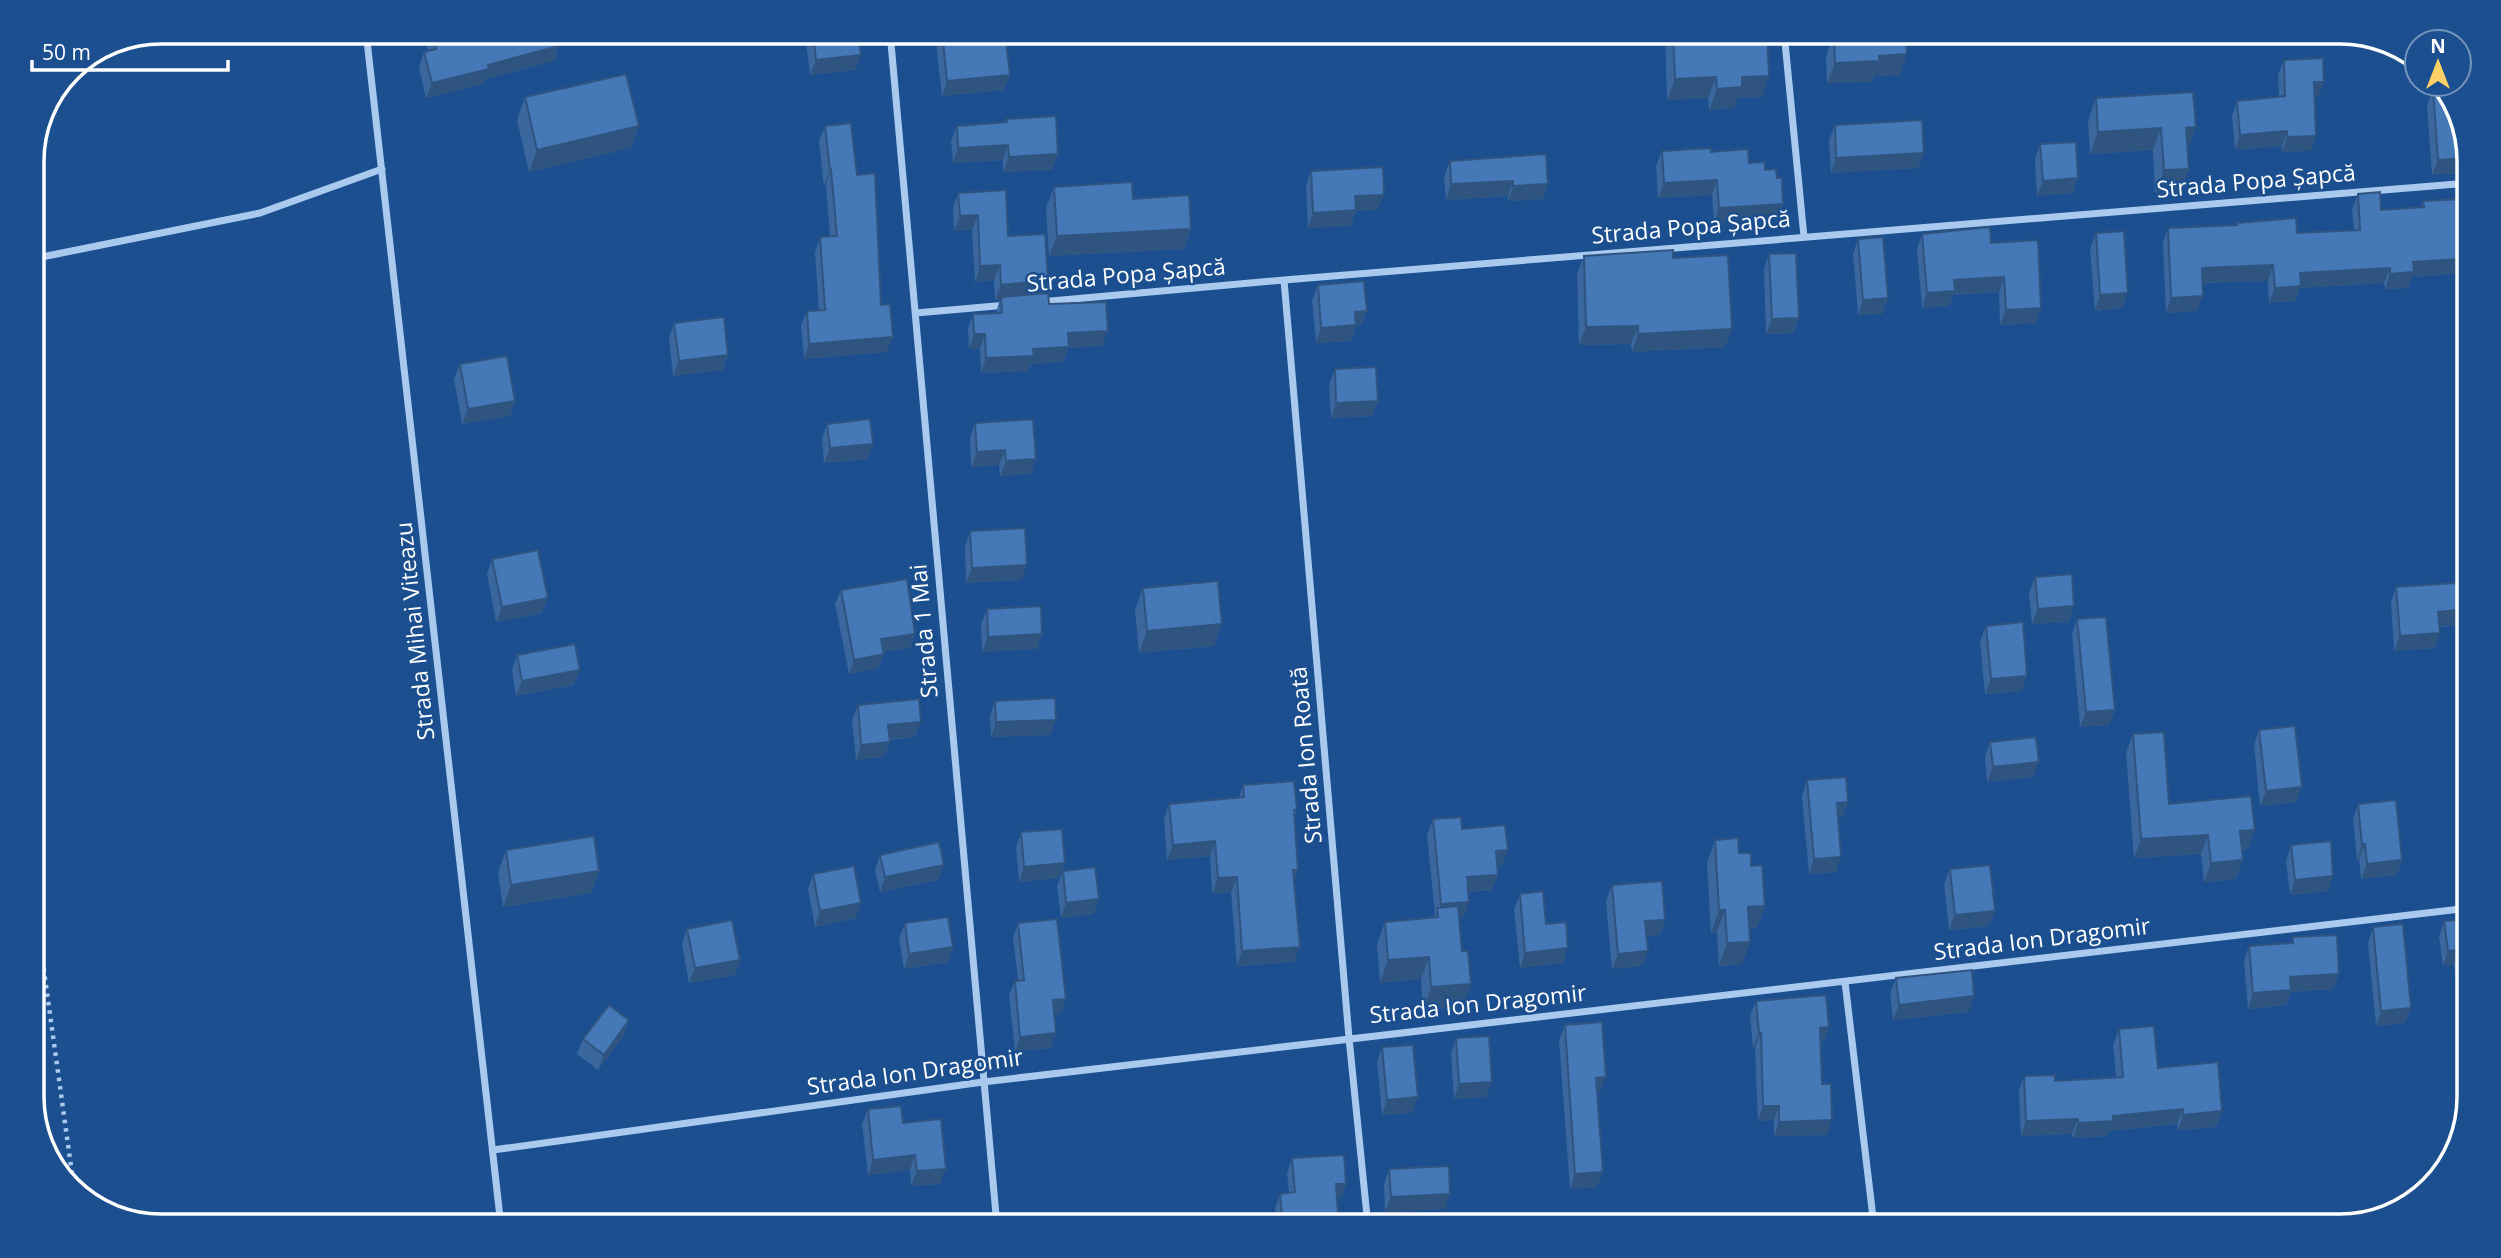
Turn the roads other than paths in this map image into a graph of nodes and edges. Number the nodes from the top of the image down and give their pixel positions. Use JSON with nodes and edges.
{"nodes":[{"id":1,"x":367,"y":44,"type":"edge"},
{"id":2,"x":891,"y":44,"type":"edge"},
{"id":3,"x":1785,"y":44,"type":"edge"},
{"id":4,"x":382,"y":169,"type":"junction"},
{"id":5,"x":2457,"y":184,"type":"edge"},
{"id":6,"x":1804,"y":237,"type":"junction"},
{"id":7,"x":44,"y":257,"type":"edge"},
{"id":8,"x":1284,"y":280,"type":"junction"},
{"id":9,"x":1025,"y":303,"type":"edge"},
{"id":10,"x":1012,"y":304,"type":"edge"},
{"id":11,"x":916,"y":313,"type":"junction"},
{"id":12,"x":2457,"y":909,"type":"edge"},
{"id":13,"x":1845,"y":982,"type":"junction"},
{"id":14,"x":1349,"y":1038,"type":"junction"},
{"id":15,"x":983,"y":1082,"type":"junction"},
{"id":16,"x":493,"y":1150,"type":"junction"},
{"id":17,"x":500,"y":1214,"type":"edge"},
{"id":18,"x":996,"y":1214,"type":"edge"},
{"id":19,"x":1367,"y":1214,"type":"edge"},
{"id":20,"x":1872,"y":1214,"type":"edge"}],
"edges":[{"from":1,"to":4,"type":"street","name":"Strada Mihai Viteazu"},
{"from":2,"to":11,"type":"street","name":"Strada 1 Mai"},
{"from":3,"to":6,"type":"street"},
{"from":4,"to":7,"type":"street"},
{"from":4,"to":16,"type":"street","name":"Strada Mihai Viteazu"},
{"from":5,"to":6,"type":"street","name":"Strada Popa Șapcă"},
{"from":6,"to":8,"type":"street","name":"Strada Popa Șapcă"},
{"from":8,"to":9,"type":"street","name":"Strada Popa Șapcă"},
{"from":8,"to":14,"type":"street","name":"Strada Ion Roată"},
{"from":10,"to":11,"type":"street","name":"Strada Popa Șapcă"},
{"from":11,"to":15,"type":"street","name":"Strada 1 Mai"},
{"from":12,"to":13,"type":"street","name":"Strada Ion Dragomir"},
{"from":13,"to":14,"type":"street","name":"Strada Ion Dragomir"},
{"from":13,"to":20,"type":"street"},
{"from":14,"to":15,"type":"street","name":"Strada Ion Dragomir"},
{"from":14,"to":19,"type":"street","name":"Strada Ion Roată"},
{"from":15,"to":16,"type":"street","name":"Strada Ion Dragomir"},
{"from":15,"to":18,"type":"street","name":"Strada 1 Mai"},
{"from":16,"to":17,"type":"street","name":"Strada Mihai Viteazu"}]}
